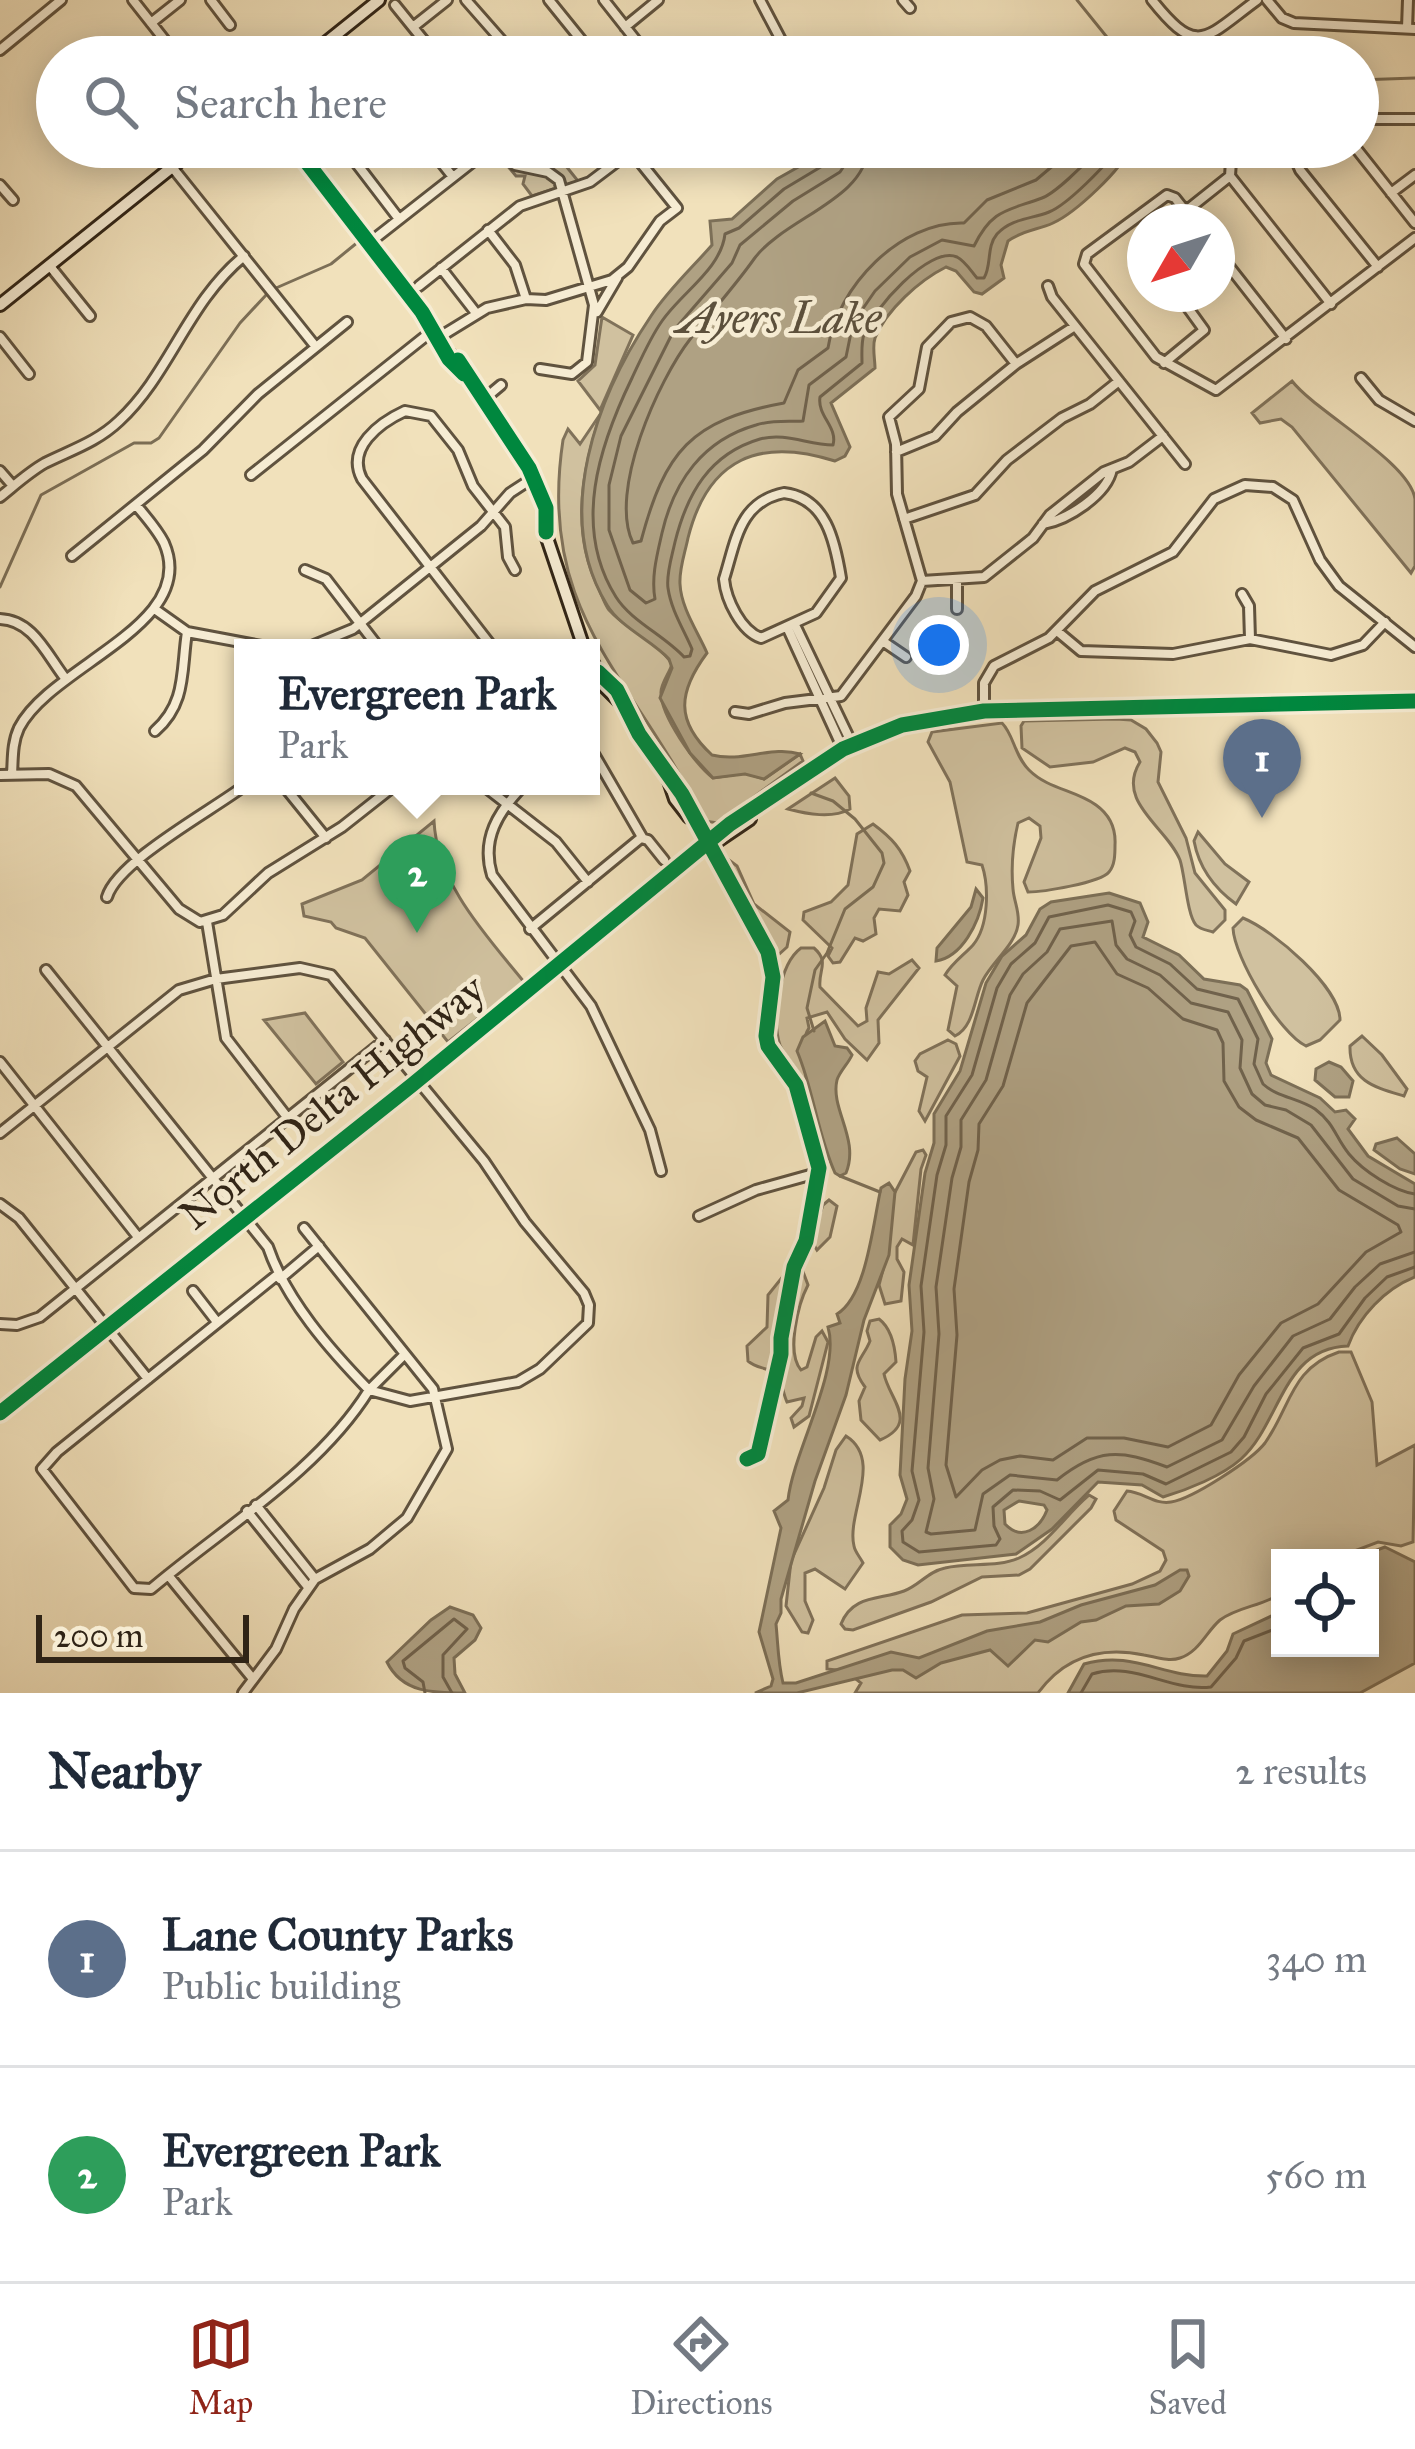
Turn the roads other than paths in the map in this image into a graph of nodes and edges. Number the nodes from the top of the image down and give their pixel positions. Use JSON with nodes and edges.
{"nodes":[{"id":1,"x":62,"y":0,"type":"edge"},
{"id":2,"x":133,"y":0,"type":"edge"},
{"id":3,"x":180,"y":0,"type":"edge"},
{"id":4,"x":211,"y":0,"type":"edge"},
{"id":5,"x":447,"y":0,"type":"edge"},
{"id":6,"x":466,"y":0,"type":"edge"},
{"id":7,"x":549,"y":0,"type":"edge"},
{"id":8,"x":604,"y":0,"type":"edge"},
{"id":9,"x":658,"y":0,"type":"edge"},
{"id":10,"x":760,"y":0,"type":"edge"},
{"id":11,"x":1151,"y":0,"type":"edge"},
{"id":12,"x":1257,"y":0,"type":"edge"},
{"id":13,"x":1267,"y":0,"type":"edge"},
{"id":14,"x":1408,"y":0,"type":"edge"},
{"id":15,"x":377,"y":1,"type":"edge"},
{"id":16,"x":395,"y":5,"type":"dead end"},
{"id":17,"x":151,"y":23,"type":"junction"},
{"id":18,"x":230,"y":25,"type":"dead end"},
{"id":19,"x":413,"y":27,"type":"junction"},
{"id":20,"x":625,"y":27,"type":"junction"},
{"id":21,"x":1411,"y":28,"type":"edge"},
{"id":22,"x":161,"y":36,"type":"edge"},
{"id":23,"x":334,"y":36,"type":"edge"},
{"id":24,"x":420,"y":36,"type":"edge"},
{"id":25,"x":498,"y":36,"type":"edge"},
{"id":26,"x":578,"y":36,"type":"edge"},
{"id":27,"x":632,"y":36,"type":"edge"},
{"id":28,"x":779,"y":36,"type":"edge"},
{"id":29,"x":1196,"y":36,"type":"edge"},
{"id":30,"x":1203,"y":36,"type":"edge"},
{"id":31,"x":0,"y":50,"type":"edge"},
{"id":32,"x":1379,"y":119,"type":"edge"},
{"id":33,"x":1415,"y":119,"type":"edge"},
{"id":34,"x":171,"y":168,"type":"edge"},
{"id":35,"x":173,"y":168,"type":"edge"},
{"id":36,"x":311,"y":168,"type":"edge"},
{"id":37,"x":360,"y":168,"type":"edge"},
{"id":38,"x":445,"y":168,"type":"edge"},
{"id":39,"x":464,"y":168,"type":"edge"},
{"id":40,"x":532,"y":168,"type":"edge"},
{"id":41,"x":608,"y":168,"type":"edge"},
{"id":42,"x":645,"y":168,"type":"edge"},
{"id":43,"x":1231,"y":168,"type":"edge"},
{"id":44,"x":1299,"y":168,"type":"edge"},
{"id":45,"x":1371,"y":168,"type":"edge"},
{"id":46,"x":1415,"y":175,"type":"edge"},
{"id":47,"x":1230,"y":176,"type":"junction"},
{"id":48,"x":452,"y":177,"type":"junction"},
{"id":49,"x":0,"y":184,"type":"edge"},
{"id":50,"x":563,"y":190,"type":"junction"},
{"id":51,"x":1391,"y":193,"type":"junction"},
{"id":52,"x":13,"y":200,"type":"dead end"},
{"id":53,"x":1153,"y":204,"type":"edge"},
{"id":54,"x":1180,"y":204,"type":"edge"},
{"id":55,"x":1195,"y":204,"type":"edge"},
{"id":56,"x":400,"y":219,"type":"junction"},
{"id":57,"x":1127,"y":223,"type":"edge"},
{"id":58,"x":1415,"y":223,"type":"edge"},
{"id":59,"x":488,"y":230,"type":"junction"},
{"id":60,"x":378,"y":236,"type":"dead end"},
{"id":61,"x":1415,"y":238,"type":"edge"},
{"id":62,"x":244,"y":256,"type":"junction"},
{"id":63,"x":50,"y":265,"type":"junction"},
{"id":64,"x":1378,"y":267,"type":"junction"},
{"id":65,"x":441,"y":268,"type":"junction"},
{"id":66,"x":1235,"y":274,"type":"edge"},
{"id":67,"x":619,"y":276,"type":"junction"},
{"id":68,"x":419,"y":286,"type":"dead end"},
{"id":69,"x":1048,"y":286,"type":"dead end"},
{"id":70,"x":591,"y":288,"type":"junction"},
{"id":71,"x":4,"y":297,"type":"edge"},
{"id":72,"x":526,"y":299,"type":"junction"},
{"id":73,"x":1331,"y":304,"type":"junction"},
{"id":74,"x":1191,"y":312,"type":"edge"},
{"id":75,"x":476,"y":313,"type":"junction"},
{"id":76,"x":90,"y":316,"type":"dead end"},
{"id":77,"x":594,"y":319,"type":"junction"},
{"id":78,"x":347,"y":322,"type":"dead end"},
{"id":79,"x":1075,"y":326,"type":"junction"},
{"id":80,"x":434,"y":335,"type":"junction"},
{"id":81,"x":0,"y":337,"type":"edge"},
{"id":82,"x":1286,"y":339,"type":"junction"},
{"id":83,"x":316,"y":347,"type":"junction"},
{"id":84,"x":1164,"y":363,"type":"junction"},
{"id":85,"x":1016,"y":364,"type":"junction"},
{"id":86,"x":540,"y":370,"type":"dead end"},
{"id":87,"x":29,"y":374,"type":"dead end"},
{"id":88,"x":1360,"y":378,"type":"dead end"},
{"id":89,"x":1119,"y":381,"type":"junction"},
{"id":90,"x":501,"y":386,"type":"dead end"},
{"id":91,"x":483,"y":400,"type":"junction"},
{"id":92,"x":1415,"y":421,"type":"edge"},
{"id":93,"x":1163,"y":436,"type":"junction"},
{"id":94,"x":896,"y":452,"type":"junction"},
{"id":95,"x":1186,"y":464,"type":"dead end"},
{"id":96,"x":0,"y":470,"type":"edge"},
{"id":97,"x":250,"y":475,"type":"dead end"},
{"id":98,"x":533,"y":478,"type":"junction"},
{"id":99,"x":13,"y":486,"type":"junction"},
{"id":100,"x":0,"y":497,"type":"edge"},
{"id":101,"x":136,"y":505,"type":"junction"},
{"id":102,"x":494,"y":512,"type":"junction"},
{"id":103,"x":904,"y":519,"type":"junction"},
{"id":104,"x":72,"y":556,"type":"dead end"},
{"id":105,"x":431,"y":566,"type":"junction"},
{"id":106,"x":305,"y":570,"type":"dead end"},
{"id":107,"x":515,"y":570,"type":"dead end"},
{"id":108,"x":922,"y":580,"type":"junction"},
{"id":109,"x":957,"y":581,"type":"junction"},
{"id":110,"x":1242,"y":594,"type":"dead end"},
{"id":111,"x":957,"y":609,"type":"dead end"},
{"id":112,"x":156,"y":610,"type":"junction"},
{"id":113,"x":0,"y":620,"type":"edge"},
{"id":114,"x":1385,"y":622,"type":"junction"},
{"id":115,"x":360,"y":623,"type":"junction"},
{"id":116,"x":792,"y":627,"type":"junction"},
{"id":117,"x":1057,"y":631,"type":"junction"},
{"id":118,"x":187,"y":632,"type":"junction"},
{"id":119,"x":336,"y":639,"type":"edge"},
{"id":120,"x":372,"y":639,"type":"edge"},
{"id":121,"x":486,"y":639,"type":"edge"},
{"id":122,"x":578,"y":639,"type":"edge"},
{"id":123,"x":1250,"y":639,"type":"junction"},
{"id":124,"x":234,"y":641,"type":"edge"},
{"id":125,"x":884,"y":641,"type":"junction"},
{"id":126,"x":1415,"y":646,"type":"edge"},
{"id":127,"x":906,"y":657,"type":"dead end"},
{"id":128,"x":600,"y":676,"type":"edge"},
{"id":129,"x":65,"y":678,"type":"junction"},
{"id":130,"x":827,"y":700,"type":"junction"},
{"id":131,"x":1415,"y":700,"type":"edge"},
{"id":132,"x":984,"y":711,"type":"junction"},
{"id":133,"x":735,"y":712,"type":"dead end"},
{"id":134,"x":154,"y":731,"type":"dead end"},
{"id":135,"x":848,"y":746,"type":"junction"},
{"id":136,"x":600,"y":764,"type":"edge"},
{"id":137,"x":12,"y":774,"type":"junction"},
{"id":138,"x":0,"y":776,"type":"edge"},
{"id":139,"x":234,"y":793,"type":"edge"},
{"id":140,"x":291,"y":795,"type":"edge"},
{"id":141,"x":382,"y":795,"type":"edge"},
{"id":142,"x":495,"y":795,"type":"edge"},
{"id":143,"x":515,"y":795,"type":"edge"},
{"id":144,"x":507,"y":805,"type":"junction"},
{"id":145,"x":326,"y":838,"type":"junction"},
{"id":146,"x":641,"y":838,"type":"junction"},
{"id":147,"x":708,"y":846,"type":"junction"},
{"id":148,"x":664,"y":860,"type":"dead end"},
{"id":149,"x":140,"y":861,"type":"junction"},
{"id":150,"x":588,"y":882,"type":"junction"},
{"id":151,"x":106,"y":897,"type":"dead end"},
{"id":152,"x":207,"y":922,"type":"junction"},
{"id":153,"x":530,"y":929,"type":"junction"},
{"id":154,"x":560,"y":966,"type":"junction"},
{"id":155,"x":46,"y":970,"type":"dead end"},
{"id":156,"x":216,"y":979,"type":"junction"},
{"id":157,"x":386,"y":1040,"type":"junction"},
{"id":158,"x":108,"y":1047,"type":"junction"},
{"id":159,"x":0,"y":1062,"type":"edge"},
{"id":160,"x":419,"y":1080,"type":"junction"},
{"id":161,"x":35,"y":1106,"type":"junction"},
{"id":162,"x":287,"y":1118,"type":"junction"},
{"id":163,"x":0,"y":1133,"type":"edge"},
{"id":164,"x":662,"y":1171,"type":"dead end"},
{"id":165,"x":818,"y":1173,"type":"junction"},
{"id":166,"x":213,"y":1179,"type":"junction"},
{"id":167,"x":0,"y":1204,"type":"edge"},
{"id":168,"x":699,"y":1216,"type":"dead end"},
{"id":169,"x":245,"y":1218,"type":"junction"},
{"id":170,"x":304,"y":1228,"type":"dead end"},
{"id":171,"x":138,"y":1237,"type":"junction"},
{"id":172,"x":319,"y":1246,"type":"junction"},
{"id":173,"x":279,"y":1277,"type":"junction"},
{"id":174,"x":75,"y":1288,"type":"junction"},
{"id":175,"x":193,"y":1291,"type":"dead end"},
{"id":176,"x":217,"y":1322,"type":"junction"},
{"id":177,"x":0,"y":1324,"type":"edge"},
{"id":178,"x":106,"y":1329,"type":"junction"},
{"id":179,"x":405,"y":1354,"type":"junction"},
{"id":180,"x":148,"y":1378,"type":"junction"},
{"id":181,"x":369,"y":1390,"type":"junction"},
{"id":182,"x":437,"y":1399,"type":"junction"},
{"id":183,"x":0,"y":1413,"type":"edge"},
{"id":184,"x":747,"y":1460,"type":"dead end"},
{"id":185,"x":252,"y":1508,"type":"junction"},
{"id":186,"x":168,"y":1575,"type":"junction"},
{"id":187,"x":311,"y":1583,"type":"junction"},
{"id":188,"x":253,"y":1679,"type":"junction"},
{"id":189,"x":243,"y":1693,"type":"edge"}],
"edges":[{"from":1,"to":31,"type":"street"},
{"from":2,"to":17,"type":"street"},
{"from":3,"to":17,"type":"street"},
{"from":4,"to":18,"type":"street"},
{"from":5,"to":19,"type":"street"},
{"from":6,"to":25,"type":"street"},
{"from":7,"to":26,"type":"street"},
{"from":8,"to":20,"type":"street"},
{"from":9,"to":20,"type":"street"},
{"from":10,"to":28,"type":"street"},
{"from":11,"to":29,"type":"street"},
{"from":12,"to":30,"type":"street"},
{"from":13,"to":21,"type":"street"},
{"from":14,"to":21,"type":"street"},
{"from":15,"to":23,"type":"street"},
{"from":16,"to":19,"type":"street"},
{"from":17,"to":22,"type":"street"},
{"from":19,"to":24,"type":"street"},
{"from":20,"to":27,"type":"street"},
{"from":32,"to":33,"type":"street"},
{"from":34,"to":63,"type":"street"},
{"from":35,"to":62,"type":"street"},
{"from":36,"to":80,"type":"street"},
{"from":37,"to":56,"type":"street"},
{"from":38,"to":48,"type":"street"},
{"from":39,"to":48,"type":"street"},
{"from":40,"to":50,"type":"street"},
{"from":41,"to":50,"type":"street"},
{"from":42,"to":67,"type":"street"},
{"from":43,"to":47,"type":"street"},
{"from":44,"to":64,"type":"street"},
{"from":45,"to":51,"type":"street"},
{"from":46,"to":51,"type":"street"},
{"from":47,"to":55,"type":"street"},
{"from":47,"to":73,"type":"street"},
{"from":48,"to":56,"type":"street"},
{"from":49,"to":52,"type":"street"},
{"from":50,"to":59,"type":"street"},
{"from":50,"to":70,"type":"street"},
{"from":51,"to":58,"type":"street"},
{"from":53,"to":54,"type":"street"},
{"from":56,"to":60,"type":"street"},
{"from":57,"to":84,"type":"street"},
{"from":59,"to":65,"type":"street"},
{"from":59,"to":72,"type":"street"},
{"from":61,"to":64,"type":"street"},
{"from":62,"to":83,"type":"street"},
{"from":62,"to":99,"type":"street"},
{"from":63,"to":71,"type":"street"},
{"from":63,"to":76,"type":"street"},
{"from":64,"to":73,"type":"street"},
{"from":65,"to":68,"type":"street"},
{"from":65,"to":75,"type":"street"},
{"from":66,"to":82,"type":"street"},
{"from":67,"to":70,"type":"street"},
{"from":67,"to":77,"type":"street"},
{"from":69,"to":79,"type":"street"},
{"from":70,"to":72,"type":"street"},
{"from":70,"to":77,"type":"street"},
{"from":72,"to":75,"type":"street"},
{"from":73,"to":82,"type":"street"},
{"from":74,"to":84,"type":"street"},
{"from":75,"to":80,"type":"street"},
{"from":77,"to":86,"type":"street"},
{"from":78,"to":83,"type":"street"},
{"from":79,"to":85,"type":"street"},
{"from":79,"to":89,"type":"street"},
{"from":80,"to":91,"type":"street"},
{"from":80,"to":97,"type":"street"},
{"from":81,"to":87,"type":"street"},
{"from":82,"to":84,"type":"street"},
{"from":83,"to":101,"type":"street"},
{"from":85,"to":94,"type":"street"},
{"from":85,"to":94,"type":"street"},
{"from":88,"to":92,"type":"street"},
{"from":89,"to":93,"type":"street"},
{"from":89,"to":103,"type":"street"},
{"from":90,"to":91,"type":"street"},
{"from":91,"to":98,"type":"street"},
{"from":93,"to":95,"type":"street"},
{"from":93,"to":109,"type":"street"},
{"from":94,"to":103,"type":"street"},
{"from":96,"to":99,"type":"street"},
{"from":98,"to":102,"type":"street"},
{"from":98,"to":122,"type":"street"},
{"from":99,"to":100,"type":"street"},
{"from":101,"to":104,"type":"street"},
{"from":101,"to":112,"type":"street"},
{"from":102,"to":105,"type":"street"},
{"from":102,"to":105,"type":"street"},
{"from":102,"to":107,"type":"street"},
{"from":103,"to":108,"type":"street"},
{"from":105,"to":115,"type":"street"},
{"from":105,"to":121,"type":"street"},
{"from":106,"to":115,"type":"street"},
{"from":108,"to":109,"type":"street"},
{"from":108,"to":125,"type":"street"},
{"from":109,"to":111,"type":"street"},
{"from":110,"to":123,"type":"street"},
{"from":112,"to":118,"type":"street"},
{"from":112,"to":129,"type":"street"},
{"from":113,"to":129,"type":"street"},
{"from":114,"to":117,"type":"street"},
{"from":114,"to":123,"type":"street"},
{"from":114,"to":126,"type":"street"},
{"from":115,"to":119,"type":"street"},
{"from":115,"to":120,"type":"street"},
{"from":116,"to":116,"type":"street"},
{"from":116,"to":130,"type":"street"},
{"from":117,"to":123,"type":"street"},
{"from":117,"to":132,"type":"street"},
{"from":118,"to":124,"type":"street"},
{"from":118,"to":134,"type":"street"},
{"from":125,"to":127,"type":"street"},
{"from":125,"to":130,"type":"street"},
{"from":128,"to":147,"type":"street"},
{"from":129,"to":137,"type":"street"},
{"from":130,"to":133,"type":"street"},
{"from":130,"to":135,"type":"street"},
{"from":131,"to":132,"type":"street","name":"North Delta Highway"},
{"from":132,"to":135,"type":"street","name":"North Delta Highway"},
{"from":135,"to":147,"type":"street","name":"North Delta Highway"},
{"from":136,"to":146,"type":"street"},
{"from":137,"to":138,"type":"street"},
{"from":137,"to":149,"type":"street"},
{"from":139,"to":149,"type":"street"},
{"from":140,"to":145,"type":"street"},
{"from":141,"to":145,"type":"street"},
{"from":142,"to":144,"type":"street"},
{"from":143,"to":144,"type":"street"},
{"from":144,"to":150,"type":"street"},
{"from":144,"to":153,"type":"street"},
{"from":145,"to":152,"type":"street"},
{"from":146,"to":148,"type":"street"},
{"from":146,"to":150,"type":"street"},
{"from":147,"to":154,"type":"street","name":"North Delta Highway"},
{"from":147,"to":165,"type":"street"},
{"from":149,"to":151,"type":"street"},
{"from":149,"to":152,"type":"street"},
{"from":150,"to":153,"type":"street"},
{"from":152,"to":156,"type":"street"},
{"from":153,"to":154,"type":"street"},
{"from":154,"to":160,"type":"street","name":"North Delta Highway"},
{"from":154,"to":164,"type":"street"},
{"from":155,"to":158,"type":"street"},
{"from":156,"to":157,"type":"street"},
{"from":156,"to":158,"type":"street"},
{"from":156,"to":162,"type":"street"},
{"from":157,"to":160,"type":"street"},
{"from":157,"to":162,"type":"street"},
{"from":158,"to":161,"type":"street"},
{"from":158,"to":166,"type":"street"},
{"from":159,"to":161,"type":"street"},
{"from":160,"to":169,"type":"street","name":"North Delta Highway"},
{"from":160,"to":182,"type":"street"},
{"from":161,"to":163,"type":"street"},
{"from":161,"to":171,"type":"street"},
{"from":162,"to":166,"type":"street"},
{"from":165,"to":168,"type":"street"},
{"from":165,"to":184,"type":"street"},
{"from":166,"to":169,"type":"street"},
{"from":166,"to":171,"type":"street"},
{"from":167,"to":174,"type":"street"},
{"from":169,"to":173,"type":"street"},
{"from":169,"to":178,"type":"street","name":"North Delta Highway"},
{"from":170,"to":172,"type":"street"},
{"from":171,"to":174,"type":"street"},
{"from":172,"to":173,"type":"street"},
{"from":172,"to":179,"type":"street"},
{"from":173,"to":176,"type":"street"},
{"from":173,"to":181,"type":"street"},
{"from":174,"to":177,"type":"street"},
{"from":174,"to":178,"type":"street"},
{"from":175,"to":176,"type":"street"},
{"from":176,"to":180,"type":"street"},
{"from":178,"to":180,"type":"street"},
{"from":178,"to":183,"type":"street","name":"North Delta Highway"},
{"from":179,"to":181,"type":"street"},
{"from":179,"to":182,"type":"street"},
{"from":180,"to":186,"type":"street"},
{"from":181,"to":182,"type":"street"},
{"from":181,"to":185,"type":"street"},
{"from":182,"to":187,"type":"street"},
{"from":185,"to":186,"type":"street"},
{"from":185,"to":187,"type":"street"},
{"from":186,"to":188,"type":"street"},
{"from":187,"to":188,"type":"street"},
{"from":188,"to":189,"type":"street"}]}
